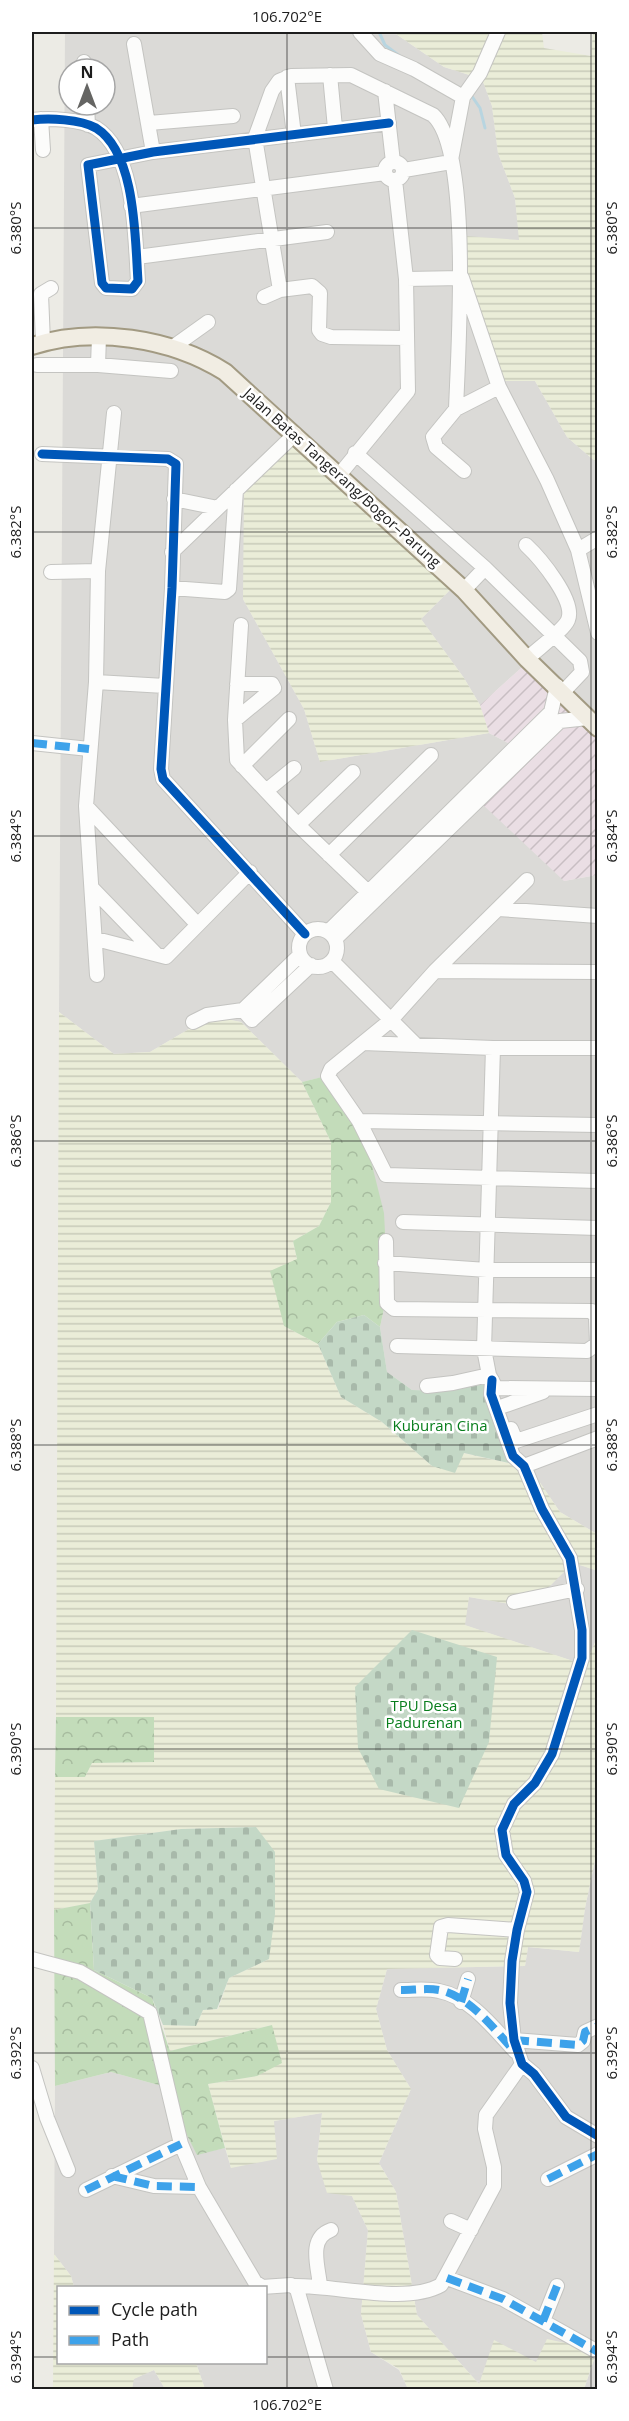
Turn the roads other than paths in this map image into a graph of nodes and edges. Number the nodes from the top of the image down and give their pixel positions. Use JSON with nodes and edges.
{"nodes":[{"id":1,"x":360,"y":32,"type":"edge"},
{"id":2,"x":498,"y":32,"type":"edge"},
{"id":3,"x":134,"y":44,"type":"dead end"},
{"id":4,"x":330,"y":75,"type":"junction"},
{"id":5,"x":287,"y":77,"type":"junction"},
{"id":6,"x":385,"y":91,"type":"junction"},
{"id":7,"x":463,"y":97,"type":"junction"},
{"id":8,"x":232,"y":116,"type":"dead end"},
{"id":9,"x":88,"y":117,"type":"edge"},
{"id":10,"x":36,"y":120,"type":"edge"},
{"id":11,"x":149,"y":123,"type":"junction"},
{"id":12,"x":388,"y":123,"type":"junction"},
{"id":13,"x":88,"y":125,"type":"junction"},
{"id":14,"x":335,"y":128,"type":"junction"},
{"id":15,"x":294,"y":135,"type":"junction"},
{"id":16,"x":255,"y":138,"type":"junction"},
{"id":17,"x":43,"y":150,"type":"dead end"},
{"id":18,"x":153,"y":152,"type":"junction"},
{"id":19,"x":120,"y":157,"type":"junction"},
{"id":20,"x":451,"y":162,"type":"junction"},
{"id":21,"x":394,"y":171,"type":"junction"},
{"id":22,"x":265,"y":187,"type":"junction"},
{"id":23,"x":131,"y":206,"type":"junction"},
{"id":24,"x":327,"y":232,"type":"dead end"},
{"id":25,"x":272,"y":238,"type":"junction"},
{"id":26,"x":136,"y":257,"type":"junction"},
{"id":27,"x":462,"y":278,"type":"junction"},
{"id":28,"x":406,"y":279,"type":"junction"},
{"id":29,"x":51,"y":288,"type":"dead end"},
{"id":30,"x":280,"y":290,"type":"junction"},
{"id":31,"x":264,"y":297,"type":"dead end"},
{"id":32,"x":208,"y":322,"type":"dead end"},
{"id":33,"x":99,"y":338,"type":"junction"},
{"id":34,"x":407,"y":338,"type":"junction"},
{"id":35,"x":37,"y":344,"type":"edge"},
{"id":36,"x":173,"y":347,"type":"junction"},
{"id":37,"x":38,"y":365,"type":"dead end"},
{"id":38,"x":98,"y":365,"type":"junction"},
{"id":39,"x":171,"y":371,"type":"dead end"},
{"id":40,"x":499,"y":387,"type":"junction"},
{"id":41,"x":456,"y":409,"type":"junction"},
{"id":42,"x":114,"y":413,"type":"dead end"},
{"id":43,"x":295,"y":434,"type":"junction"},
{"id":44,"x":355,"y":453,"type":"junction"},
{"id":45,"x":42,"y":454,"type":"dead end"},
{"id":46,"x":111,"y":458,"type":"junction"},
{"id":47,"x":464,"y":471,"type":"dead end"},
{"id":48,"x":339,"y":474,"type":"junction"},
{"id":49,"x":236,"y":490,"type":"junction"},
{"id":50,"x":174,"y":500,"type":"junction"},
{"id":51,"x":218,"y":507,"type":"junction"},
{"id":52,"x":597,"y":538,"type":"edge"},
{"id":53,"x":526,"y":545,"type":"dead end"},
{"id":54,"x":578,"y":550,"type":"junction"},
{"id":55,"x":172,"y":552,"type":"junction"},
{"id":56,"x":484,"y":568,"type":"junction"},
{"id":57,"x":98,"y":571,"type":"junction"},
{"id":58,"x":51,"y":572,"type":"dead end"},
{"id":59,"x":172,"y":588,"type":"junction"},
{"id":60,"x":464,"y":590,"type":"junction"},
{"id":61,"x":241,"y":625,"type":"dead end"},
{"id":62,"x":597,"y":633,"type":"edge"},
{"id":63,"x":554,"y":634,"type":"junction"},
{"id":64,"x":527,"y":659,"type":"junction"},
{"id":65,"x":96,"y":682,"type":"junction"},
{"id":66,"x":237,"y":684,"type":"junction"},
{"id":67,"x":165,"y":686,"type":"junction"},
{"id":68,"x":560,"y":689,"type":"junction"},
{"id":69,"x":555,"y":717,"type":"junction"},
{"id":70,"x":290,"y":719,"type":"dead end"},
{"id":71,"x":235,"y":720,"type":"junction"},
{"id":72,"x":593,"y":723,"type":"edge"},
{"id":73,"x":32,"y":743,"type":"edge"},
{"id":74,"x":89,"y":749,"type":"junction"},
{"id":75,"x":431,"y":755,"type":"dead end"},
{"id":76,"x":242,"y":765,"type":"junction"},
{"id":77,"x":294,"y":768,"type":"dead end"},
{"id":78,"x":353,"y":772,"type":"dead end"},
{"id":79,"x":266,"y":791,"type":"junction"},
{"id":80,"x":86,"y":806,"type":"junction"},
{"id":81,"x":298,"y":825,"type":"junction"},
{"id":82,"x":329,"y":855,"type":"junction"},
{"id":83,"x":250,"y":872,"type":"junction"},
{"id":84,"x":527,"y":880,"type":"dead end"},
{"id":85,"x":93,"y":889,"type":"junction"},
{"id":86,"x":368,"y":892,"type":"junction"},
{"id":87,"x":498,"y":909,"type":"junction"},
{"id":88,"x":597,"y":916,"type":"edge"},
{"id":89,"x":197,"y":924,"type":"junction"},
{"id":90,"x":305,"y":934,"type":"junction"},
{"id":91,"x":332,"y":935,"type":"junction"},
{"id":92,"x":96,"y":939,"type":"junction"},
{"id":93,"x":300,"y":955,"type":"junction"},
{"id":94,"x":157,"y":956,"type":"junction"},
{"id":95,"x":332,"y":961,"type":"junction"},
{"id":96,"x":311,"y":965,"type":"junction"},
{"id":97,"x":435,"y":971,"type":"junction"},
{"id":98,"x":597,"y":972,"type":"edge"},
{"id":99,"x":97,"y":975,"type":"dead end"},
{"id":100,"x":243,"y":1010,"type":"junction"},
{"id":101,"x":391,"y":1020,"type":"junction"},
{"id":102,"x":193,"y":1022,"type":"dead end"},
{"id":103,"x":363,"y":1043,"type":"junction"},
{"id":104,"x":416,"y":1045,"type":"junction"},
{"id":105,"x":493,"y":1048,"type":"junction"},
{"id":106,"x":597,"y":1048,"type":"edge"},
{"id":107,"x":358,"y":1121,"type":"junction"},
{"id":108,"x":490,"y":1123,"type":"junction"},
{"id":109,"x":597,"y":1125,"type":"edge"},
{"id":110,"x":489,"y":1179,"type":"junction"},
{"id":111,"x":597,"y":1181,"type":"edge"},
{"id":112,"x":403,"y":1222,"type":"dead end"},
{"id":113,"x":488,"y":1224,"type":"junction"},
{"id":114,"x":597,"y":1228,"type":"edge"},
{"id":115,"x":386,"y":1241,"type":"dead end"},
{"id":116,"x":385,"y":1263,"type":"junction"},
{"id":117,"x":487,"y":1269,"type":"junction"},
{"id":118,"x":597,"y":1270,"type":"edge"},
{"id":119,"x":486,"y":1310,"type":"junction"},
{"id":120,"x":397,"y":1346,"type":"dead end"},
{"id":121,"x":484,"y":1349,"type":"junction"},
{"id":122,"x":492,"y":1381,"type":"junction"},
{"id":123,"x":427,"y":1386,"type":"dead end"},
{"id":124,"x":552,"y":1388,"type":"junction"},
{"id":125,"x":597,"y":1389,"type":"edge"},
{"id":126,"x":503,"y":1406,"type":"junction"},
{"id":127,"x":597,"y":1414,"type":"edge"},
{"id":128,"x":597,"y":1438,"type":"edge"},
{"id":129,"x":524,"y":1466,"type":"junction"},
{"id":130,"x":577,"y":1589,"type":"junction"},
{"id":131,"x":514,"y":1602,"type":"dead end"},
{"id":132,"x":516,"y":1930,"type":"junction"},
{"id":133,"x":32,"y":1959,"type":"edge"},
{"id":134,"x":455,"y":1959,"type":"dead end"},
{"id":135,"x":468,"y":1979,"type":"dead end"},
{"id":136,"x":401,"y":1989,"type":"dead end"},
{"id":137,"x":461,"y":2001,"type":"junction"},
{"id":138,"x":597,"y":2026,"type":"edge"},
{"id":139,"x":518,"y":2052,"type":"junction"},
{"id":140,"x":32,"y":2068,"type":"edge"},
{"id":141,"x":34,"y":2088,"type":"edge"},
{"id":142,"x":596,"y":2130,"type":"edge"},
{"id":143,"x":181,"y":2144,"type":"junction"},
{"id":144,"x":597,"y":2154,"type":"edge"},
{"id":145,"x":68,"y":2170,"type":"dead end"},
{"id":146,"x":112,"y":2176,"type":"junction"},
{"id":147,"x":548,"y":2179,"type":"dead end"},
{"id":148,"x":199,"y":2187,"type":"junction"},
{"id":149,"x":86,"y":2190,"type":"dead end"},
{"id":150,"x":451,"y":2221,"type":"dead end"},
{"id":151,"x":331,"y":2230,"type":"dead end"},
{"id":152,"x":471,"y":2230,"type":"junction"},
{"id":153,"x":447,"y":2278,"type":"junction"},
{"id":154,"x":320,"y":2285,"type":"junction"},
{"id":155,"x":260,"y":2286,"type":"edge"},
{"id":156,"x":294,"y":2286,"type":"junction"},
{"id":157,"x":557,"y":2286,"type":"dead end"},
{"id":158,"x":267,"y":2287,"type":"edge"},
{"id":159,"x":543,"y":2321,"type":"junction"},
{"id":160,"x":597,"y":2352,"type":"edge"},
{"id":161,"x":326,"y":2390,"type":"edge"}],
"edges":[{"from":1,"to":7,"type":"street"},
{"from":2,"to":7,"type":"street"},
{"from":3,"to":11,"type":"street"},
{"from":4,"to":5,"type":"street"},
{"from":4,"to":6,"type":"street"},
{"from":4,"to":14,"type":"street"},
{"from":5,"to":15,"type":"street"},
{"from":5,"to":16,"type":"street"},
{"from":6,"to":12,"type":"street"},
{"from":6,"to":20,"type":"street"},
{"from":7,"to":20,"type":"street"},
{"from":8,"to":11,"type":"street"},
{"from":9,"to":13,"type":"street"},
{"from":10,"to":13,"type":"street"},
{"from":10,"to":17,"type":"street"},
{"from":11,"to":18,"type":"street"},
{"from":12,"to":14,"type":"street"},
{"from":12,"to":21,"type":"street"},
{"from":13,"to":19,"type":"street"},
{"from":14,"to":15,"type":"street"},
{"from":15,"to":16,"type":"street"},
{"from":16,"to":18,"type":"street"},
{"from":16,"to":22,"type":"street"},
{"from":18,"to":19,"type":"street"},
{"from":19,"to":23,"type":"street"},
{"from":19,"to":26,"type":"street"},
{"from":20,"to":21,"type":"street"},
{"from":20,"to":27,"type":"street"},
{"from":21,"to":22,"type":"street"},
{"from":21,"to":28,"type":"street"},
{"from":22,"to":23,"type":"street"},
{"from":22,"to":25,"type":"street"},
{"from":23,"to":26,"type":"street"},
{"from":24,"to":25,"type":"street"},
{"from":25,"to":26,"type":"street"},
{"from":25,"to":30,"type":"street"},
{"from":27,"to":28,"type":"street"},
{"from":27,"to":40,"type":"street"},
{"from":27,"to":41,"type":"street"},
{"from":28,"to":34,"type":"street"},
{"from":29,"to":35,"type":"street"},
{"from":30,"to":31,"type":"street"},
{"from":30,"to":34,"type":"street"},
{"from":32,"to":36,"type":"street"},
{"from":33,"to":35,"type":"main road","name":"Jalan Batas Tangerang/Bogor–Parung"},
{"from":33,"to":36,"type":"main road","name":"Jalan Batas Tangerang/Bogor–Parung"},
{"from":33,"to":38,"type":"street"},
{"from":34,"to":44,"type":"street"},
{"from":36,"to":43,"type":"main road","name":"Jalan Batas Tangerang/Bogor–Parung"},
{"from":37,"to":38,"type":"street"},
{"from":38,"to":39,"type":"street"},
{"from":40,"to":41,"type":"street"},
{"from":40,"to":54,"type":"street"},
{"from":41,"to":47,"type":"street"},
{"from":42,"to":46,"type":"street"},
{"from":43,"to":48,"type":"main road","name":"Jalan Batas Tangerang/Bogor–Parung"},
{"from":43,"to":49,"type":"street"},
{"from":44,"to":48,"type":"street"},
{"from":44,"to":56,"type":"street"},
{"from":45,"to":46,"type":"street"},
{"from":46,"to":50,"type":"street"},
{"from":46,"to":57,"type":"street"},
{"from":48,"to":60,"type":"main road","name":"Jalan Batas Tangerang/Bogor–Parung"},
{"from":49,"to":51,"type":"street"},
{"from":49,"to":59,"type":"street"},
{"from":50,"to":51,"type":"street"},
{"from":50,"to":55,"type":"street"},
{"from":51,"to":55,"type":"street"},
{"from":52,"to":54,"type":"street"},
{"from":53,"to":63,"type":"street"},
{"from":54,"to":62,"type":"street"},
{"from":55,"to":59,"type":"street"},
{"from":56,"to":60,"type":"street"},
{"from":56,"to":63,"type":"street"},
{"from":57,"to":58,"type":"street"},
{"from":57,"to":65,"type":"street"},
{"from":59,"to":67,"type":"street"},
{"from":60,"to":64,"type":"main road","name":"Jalan Batas Tangerang/Bogor–Parung"},
{"from":61,"to":66,"type":"street"},
{"from":63,"to":64,"type":"street"},
{"from":63,"to":68,"type":"street"},
{"from":64,"to":68,"type":"main road","name":"Jalan Batas Tangerang/Bogor–Parung"},
{"from":65,"to":67,"type":"street"},
{"from":65,"to":74,"type":"street"},
{"from":66,"to":71,"type":"street"},
{"from":66,"to":71,"type":"street"},
{"from":67,"to":83,"type":"street"},
{"from":68,"to":69,"type":"street"},
{"from":68,"to":72,"type":"main road","name":"Jalan Batas Tangerang/Bogor–Parung"},
{"from":69,"to":72,"type":"street"},
{"from":69,"to":86,"type":"street"},
{"from":69,"to":91,"type":"street"},
{"from":70,"to":76,"type":"street"},
{"from":71,"to":76,"type":"street"},
{"from":73,"to":74,"type":"street"},
{"from":74,"to":80,"type":"street"},
{"from":75,"to":82,"type":"street"},
{"from":76,"to":79,"type":"street"},
{"from":77,"to":79,"type":"street"},
{"from":78,"to":81,"type":"street"},
{"from":79,"to":81,"type":"street"},
{"from":80,"to":85,"type":"street"},
{"from":80,"to":89,"type":"street"},
{"from":81,"to":82,"type":"street"},
{"from":82,"to":86,"type":"street"},
{"from":83,"to":89,"type":"street"},
{"from":83,"to":90,"type":"street"},
{"from":84,"to":87,"type":"street"},
{"from":85,"to":92,"type":"street"},
{"from":85,"to":94,"type":"street"},
{"from":86,"to":91,"type":"street"},
{"from":87,"to":88,"type":"street"},
{"from":87,"to":97,"type":"street"},
{"from":89,"to":94,"type":"street"},
{"from":90,"to":91,"type":"street"},
{"from":90,"to":93,"type":"street"},
{"from":91,"to":95,"type":"street"},
{"from":92,"to":94,"type":"street"},
{"from":92,"to":99,"type":"street"},
{"from":93,"to":96,"type":"street"},
{"from":93,"to":100,"type":"street"},
{"from":95,"to":96,"type":"street"},
{"from":95,"to":101,"type":"street"},
{"from":96,"to":100,"type":"street"},
{"from":97,"to":98,"type":"street"},
{"from":97,"to":101,"type":"street"},
{"from":100,"to":102,"type":"street"},
{"from":101,"to":103,"type":"street"},
{"from":101,"to":104,"type":"street"},
{"from":103,"to":104,"type":"street"},
{"from":103,"to":107,"type":"street"},
{"from":104,"to":105,"type":"street"},
{"from":105,"to":106,"type":"street"},
{"from":105,"to":108,"type":"street"},
{"from":107,"to":108,"type":"street"},
{"from":107,"to":110,"type":"street"},
{"from":108,"to":109,"type":"street"},
{"from":108,"to":110,"type":"street"},
{"from":110,"to":111,"type":"street"},
{"from":110,"to":113,"type":"street"},
{"from":112,"to":113,"type":"street"},
{"from":113,"to":114,"type":"street"},
{"from":113,"to":117,"type":"street"},
{"from":115,"to":116,"type":"street"},
{"from":116,"to":117,"type":"street"},
{"from":116,"to":119,"type":"street"},
{"from":117,"to":118,"type":"street"},
{"from":117,"to":119,"type":"street"},
{"from":119,"to":121,"type":"street"},
{"from":119,"to":121,"type":"street"},
{"from":120,"to":121,"type":"street"},
{"from":121,"to":122,"type":"street"},
{"from":122,"to":123,"type":"street"},
{"from":122,"to":124,"type":"street"},
{"from":122,"to":126,"type":"street"},
{"from":122,"to":129,"type":"street"},
{"from":124,"to":125,"type":"street"},
{"from":124,"to":126,"type":"street"},
{"from":126,"to":127,"type":"street"},
{"from":128,"to":129,"type":"street"},
{"from":129,"to":130,"type":"street"},
{"from":130,"to":131,"type":"street"},
{"from":130,"to":132,"type":"street"},
{"from":132,"to":134,"type":"street"},
{"from":132,"to":139,"type":"street"},
{"from":133,"to":143,"type":"street"},
{"from":135,"to":137,"type":"street"},
{"from":136,"to":137,"type":"street"},
{"from":137,"to":139,"type":"street"},
{"from":138,"to":139,"type":"street"},
{"from":139,"to":142,"type":"street"},
{"from":139,"to":152,"type":"street"},
{"from":140,"to":141,"type":"street"},
{"from":141,"to":145,"type":"street"},
{"from":143,"to":146,"type":"street"},
{"from":143,"to":148,"type":"street"},
{"from":144,"to":147,"type":"street"},
{"from":146,"to":148,"type":"street"},
{"from":146,"to":149,"type":"street"},
{"from":148,"to":155,"type":"street"},
{"from":150,"to":152,"type":"street"},
{"from":151,"to":154,"type":"street"},
{"from":152,"to":153,"type":"street"},
{"from":153,"to":154,"type":"street"},
{"from":153,"to":159,"type":"street"},
{"from":154,"to":156,"type":"street"},
{"from":156,"to":158,"type":"street"},
{"from":156,"to":161,"type":"street"},
{"from":157,"to":159,"type":"street"},
{"from":159,"to":160,"type":"street"}]}
